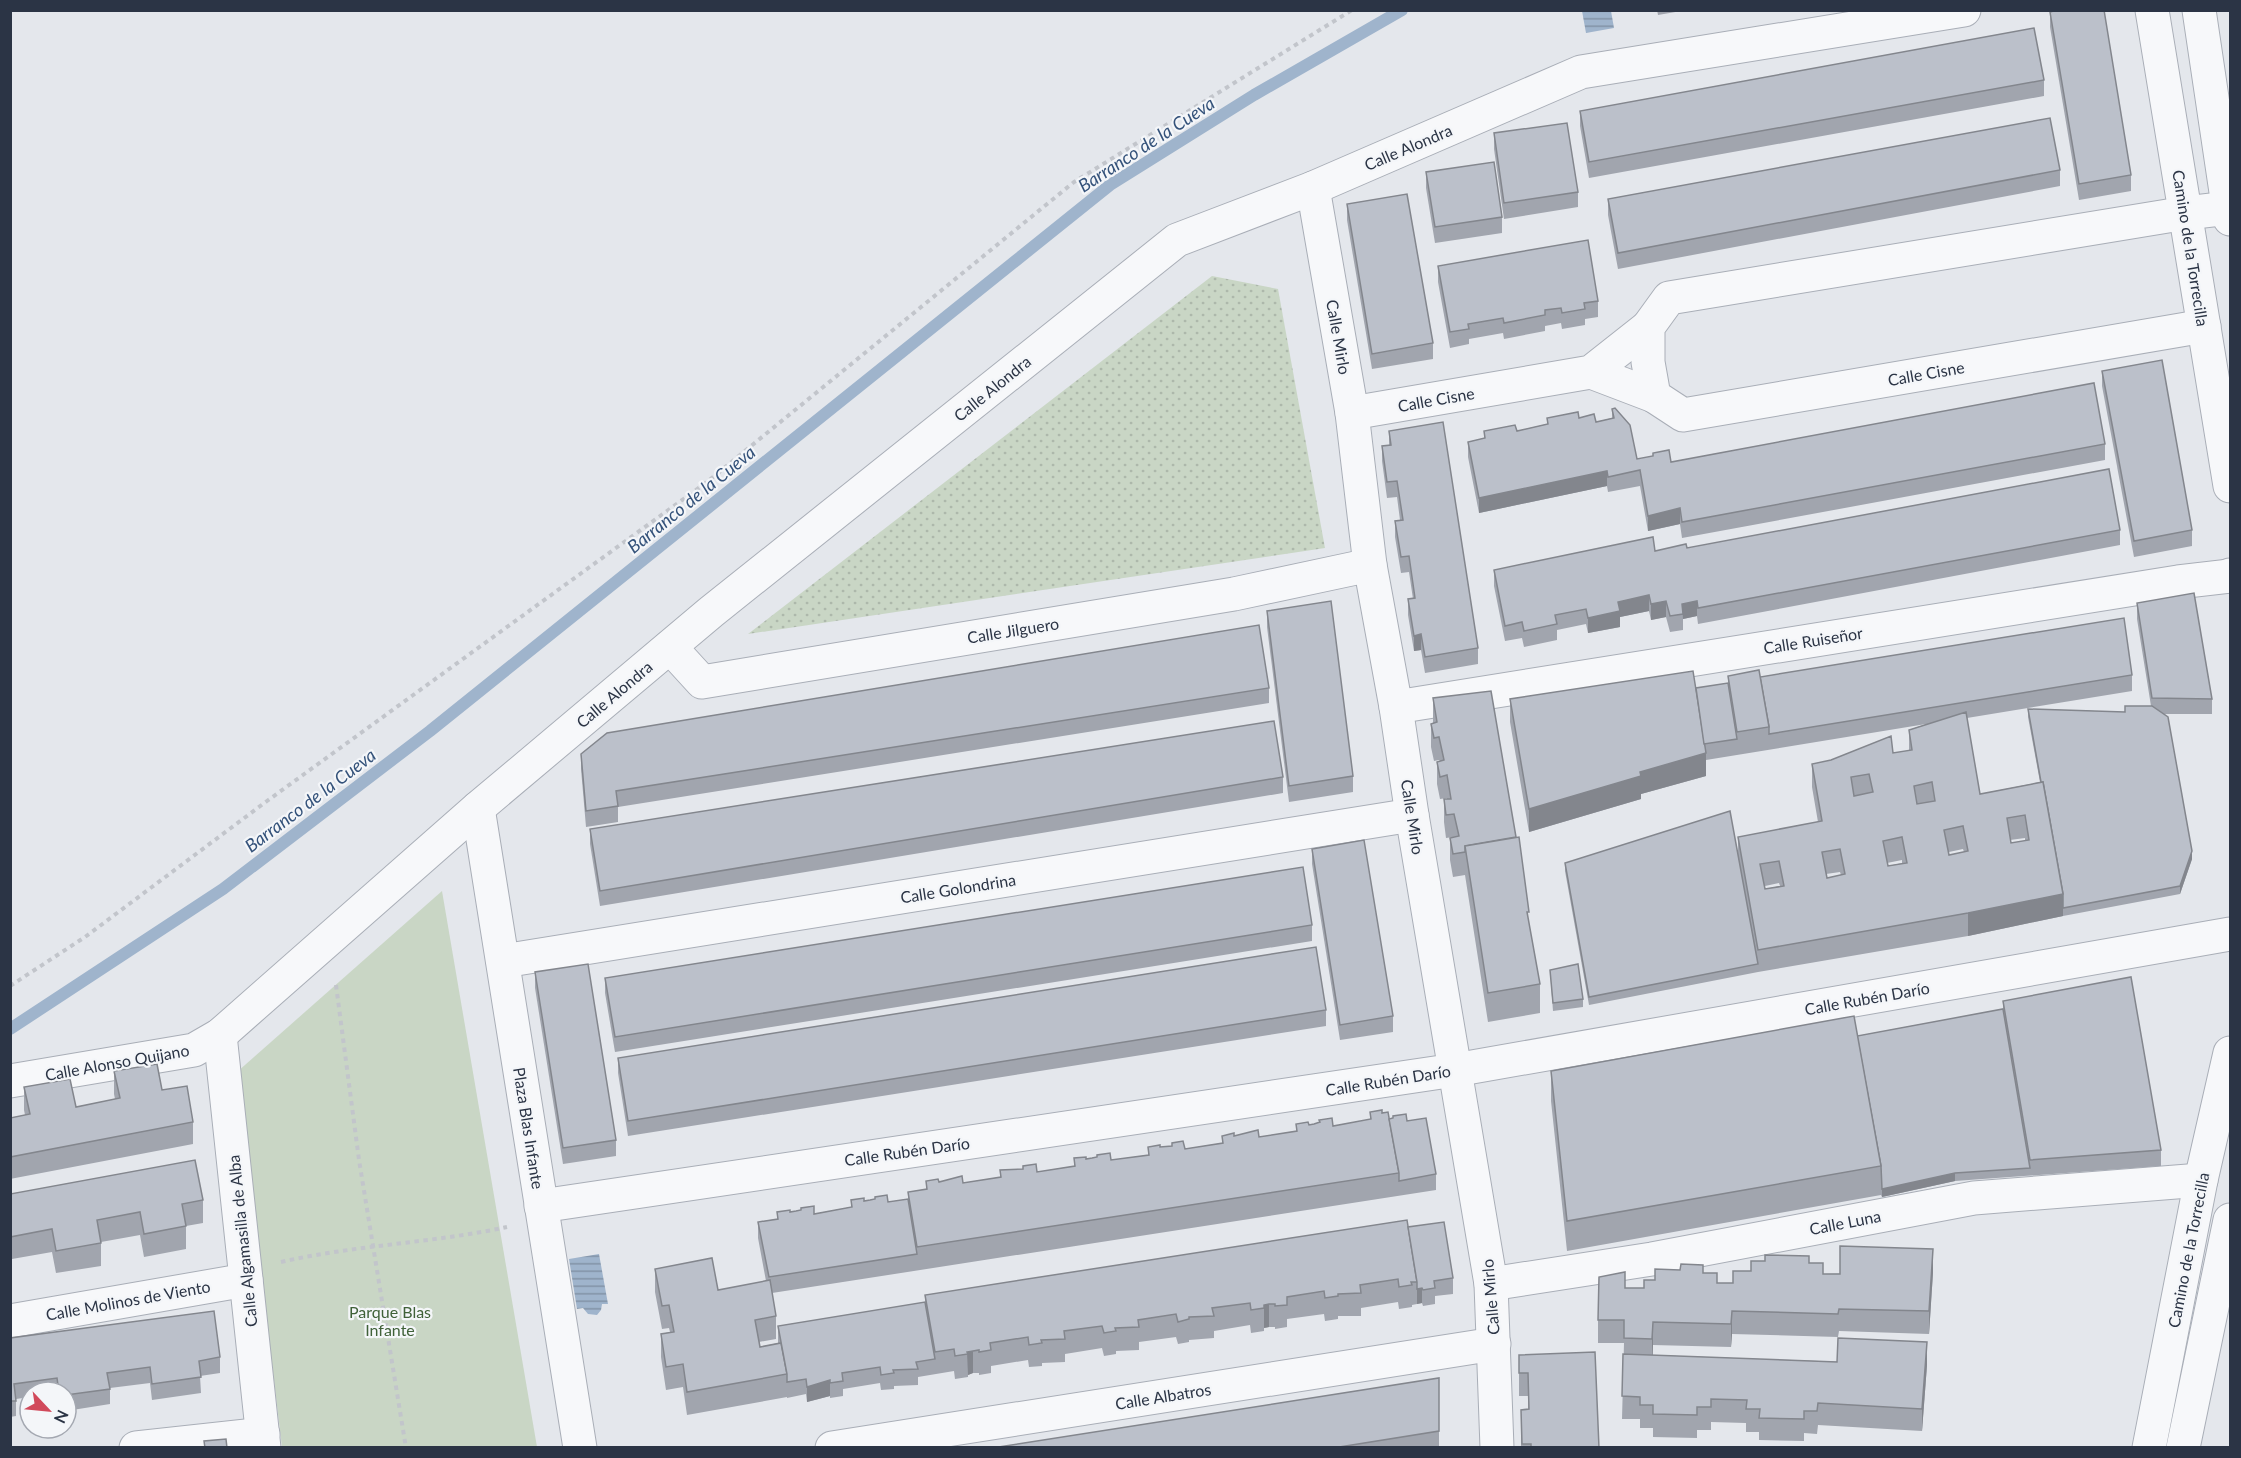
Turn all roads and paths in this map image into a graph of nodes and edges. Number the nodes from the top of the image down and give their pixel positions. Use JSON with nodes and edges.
{"nodes":[{"id":1,"x":1352,"y":10,"type":"edge"},
{"id":2,"x":1964,"y":10,"type":"edge"},
{"id":3,"x":2152,"y":10,"type":"edge"},
{"id":4,"x":2199,"y":10,"type":"edge"},
{"id":5,"x":1909,"y":15,"type":"edge"},
{"id":6,"x":1313,"y":188,"type":"junction"},
{"id":7,"x":2186,"y":213,"type":"junction"},
{"id":8,"x":2230,"y":214,"type":"edge"},
{"id":9,"x":2204,"y":326,"type":"junction"},
{"id":10,"x":1648,"y":327,"type":"junction"},
{"id":11,"x":1591,"y":372,"type":"junction"},
{"id":12,"x":1654,"y":396,"type":"junction"},
{"id":13,"x":1352,"y":413,"type":"junction"},
{"id":14,"x":2230,"y":486,"type":"edge"},
{"id":15,"x":1370,"y":565,"type":"junction"},
{"id":16,"x":2230,"y":576,"type":"edge"},
{"id":17,"x":670,"y":647,"type":"junction"},
{"id":18,"x":1396,"y":707,"type":"junction"},
{"id":19,"x":478,"y":807,"type":"junction"},
{"id":20,"x":1412,"y":815,"type":"junction"},
{"id":21,"x":2230,"y":934,"type":"edge"},
{"id":22,"x":326,"y":941,"type":"junction"},
{"id":23,"x":503,"y":961,"type":"junction"},
{"id":24,"x":10,"y":986,"type":"edge"},
{"id":25,"x":220,"y":1035,"type":"junction"},
{"id":26,"x":2230,"y":1053,"type":"edge"},
{"id":27,"x":1455,"y":1070,"type":"junction"},
{"id":28,"x":10,"y":1081,"type":"edge"},
{"id":29,"x":2201,"y":1180,"type":"junction"},
{"id":30,"x":542,"y":1213,"type":"junction"},
{"id":31,"x":2230,"y":1223,"type":"edge"},
{"id":32,"x":375,"y":1247,"type":"junction"},
{"id":33,"x":245,"y":1267,"type":"junction"},
{"id":34,"x":1491,"y":1284,"type":"junction"},
{"id":35,"x":10,"y":1321,"type":"edge"},
{"id":36,"x":1494,"y":1344,"type":"junction"},
{"id":37,"x":264,"y":1441,"type":"edge"},
{"id":38,"x":136,"y":1448,"type":"edge"},
{"id":39,"x":406,"y":1448,"type":"edge"},
{"id":40,"x":580,"y":1448,"type":"edge"},
{"id":41,"x":832,"y":1448,"type":"edge"},
{"id":42,"x":1497,"y":1448,"type":"edge"},
{"id":43,"x":2149,"y":1448,"type":"edge"},
{"id":44,"x":2183,"y":1448,"type":"edge"}],
"edges":[{"from":1,"to":24,"type":"path"},
{"from":2,"to":5,"type":"street","name":"Calle Alondra"},
{"from":3,"to":7,"type":"street","name":"Camino de la Torrecilla"},
{"from":4,"to":8,"type":"street"},
{"from":5,"to":6,"type":"street","name":"Calle Alondra"},
{"from":6,"to":13,"type":"street","name":"Calle Mirlo"},
{"from":6,"to":17,"type":"street","name":"Calle Alondra"},
{"from":7,"to":8,"type":"street","name":"Calle Cisne"},
{"from":7,"to":9,"type":"street","name":"Camino de la Torrecilla"},
{"from":7,"to":10,"type":"street","name":"Calle Cisne"},
{"from":9,"to":12,"type":"street","name":"Calle Cisne"},
{"from":9,"to":14,"type":"street","name":"Camino de la Torrecilla"},
{"from":10,"to":11,"type":"street","name":"Calle Cisne"},
{"from":10,"to":12,"type":"street"},
{"from":11,"to":12,"type":"street","name":"Calle Cisne"},
{"from":11,"to":13,"type":"street","name":"Calle Cisne"},
{"from":13,"to":15,"type":"street","name":"Calle Mirlo"},
{"from":15,"to":17,"type":"street","name":"Calle Jilguero"},
{"from":15,"to":18,"type":"street","name":"Calle Mirlo"},
{"from":16,"to":18,"type":"street","name":"Calle Ruiseñor"},
{"from":17,"to":19,"type":"street","name":"Calle Alondra"},
{"from":18,"to":20,"type":"street","name":"Calle Mirlo"},
{"from":19,"to":22,"type":"street","name":"Calle Alondra"},
{"from":19,"to":23,"type":"street","name":"Plaza Blas Infante"},
{"from":20,"to":23,"type":"street","name":"Calle Golondrina"},
{"from":20,"to":27,"type":"street","name":"Calle Mirlo"},
{"from":21,"to":27,"type":"street","name":"Calle Rubén Darío"},
{"from":22,"to":25,"type":"street","name":"Calle Alondra"},
{"from":22,"to":32,"type":"path"},
{"from":23,"to":30,"type":"street","name":"Plaza Blas Infante"},
{"from":25,"to":28,"type":"street","name":"Calle Alonso Quijano"},
{"from":25,"to":33,"type":"street","name":"Calle Algamasilla de Alba"},
{"from":26,"to":29,"type":"street","name":"Camino de la Torrecilla"},
{"from":27,"to":30,"type":"street","name":"Calle Rubén Darío"},
{"from":27,"to":34,"type":"street","name":"Calle Mirlo"},
{"from":29,"to":34,"type":"street","name":"Calle Luna"},
{"from":29,"to":43,"type":"street","name":"Camino de la Torrecilla"},
{"from":30,"to":32,"type":"path"},
{"from":30,"to":40,"type":"street","name":"Plaza Blas Infante"},
{"from":31,"to":44,"type":"street"},
{"from":32,"to":33,"type":"path"},
{"from":32,"to":39,"type":"path"},
{"from":33,"to":35,"type":"street","name":"Calle Molinos de Viento"},
{"from":33,"to":37,"type":"street","name":"Calle Algamasilla de Alba"},
{"from":34,"to":36,"type":"street","name":"Calle Mirlo"},
{"from":36,"to":41,"type":"street","name":"Calle Albatros"},
{"from":36,"to":42,"type":"street","name":"Calle Mirlo"},
{"from":37,"to":38,"type":"street"}]}
